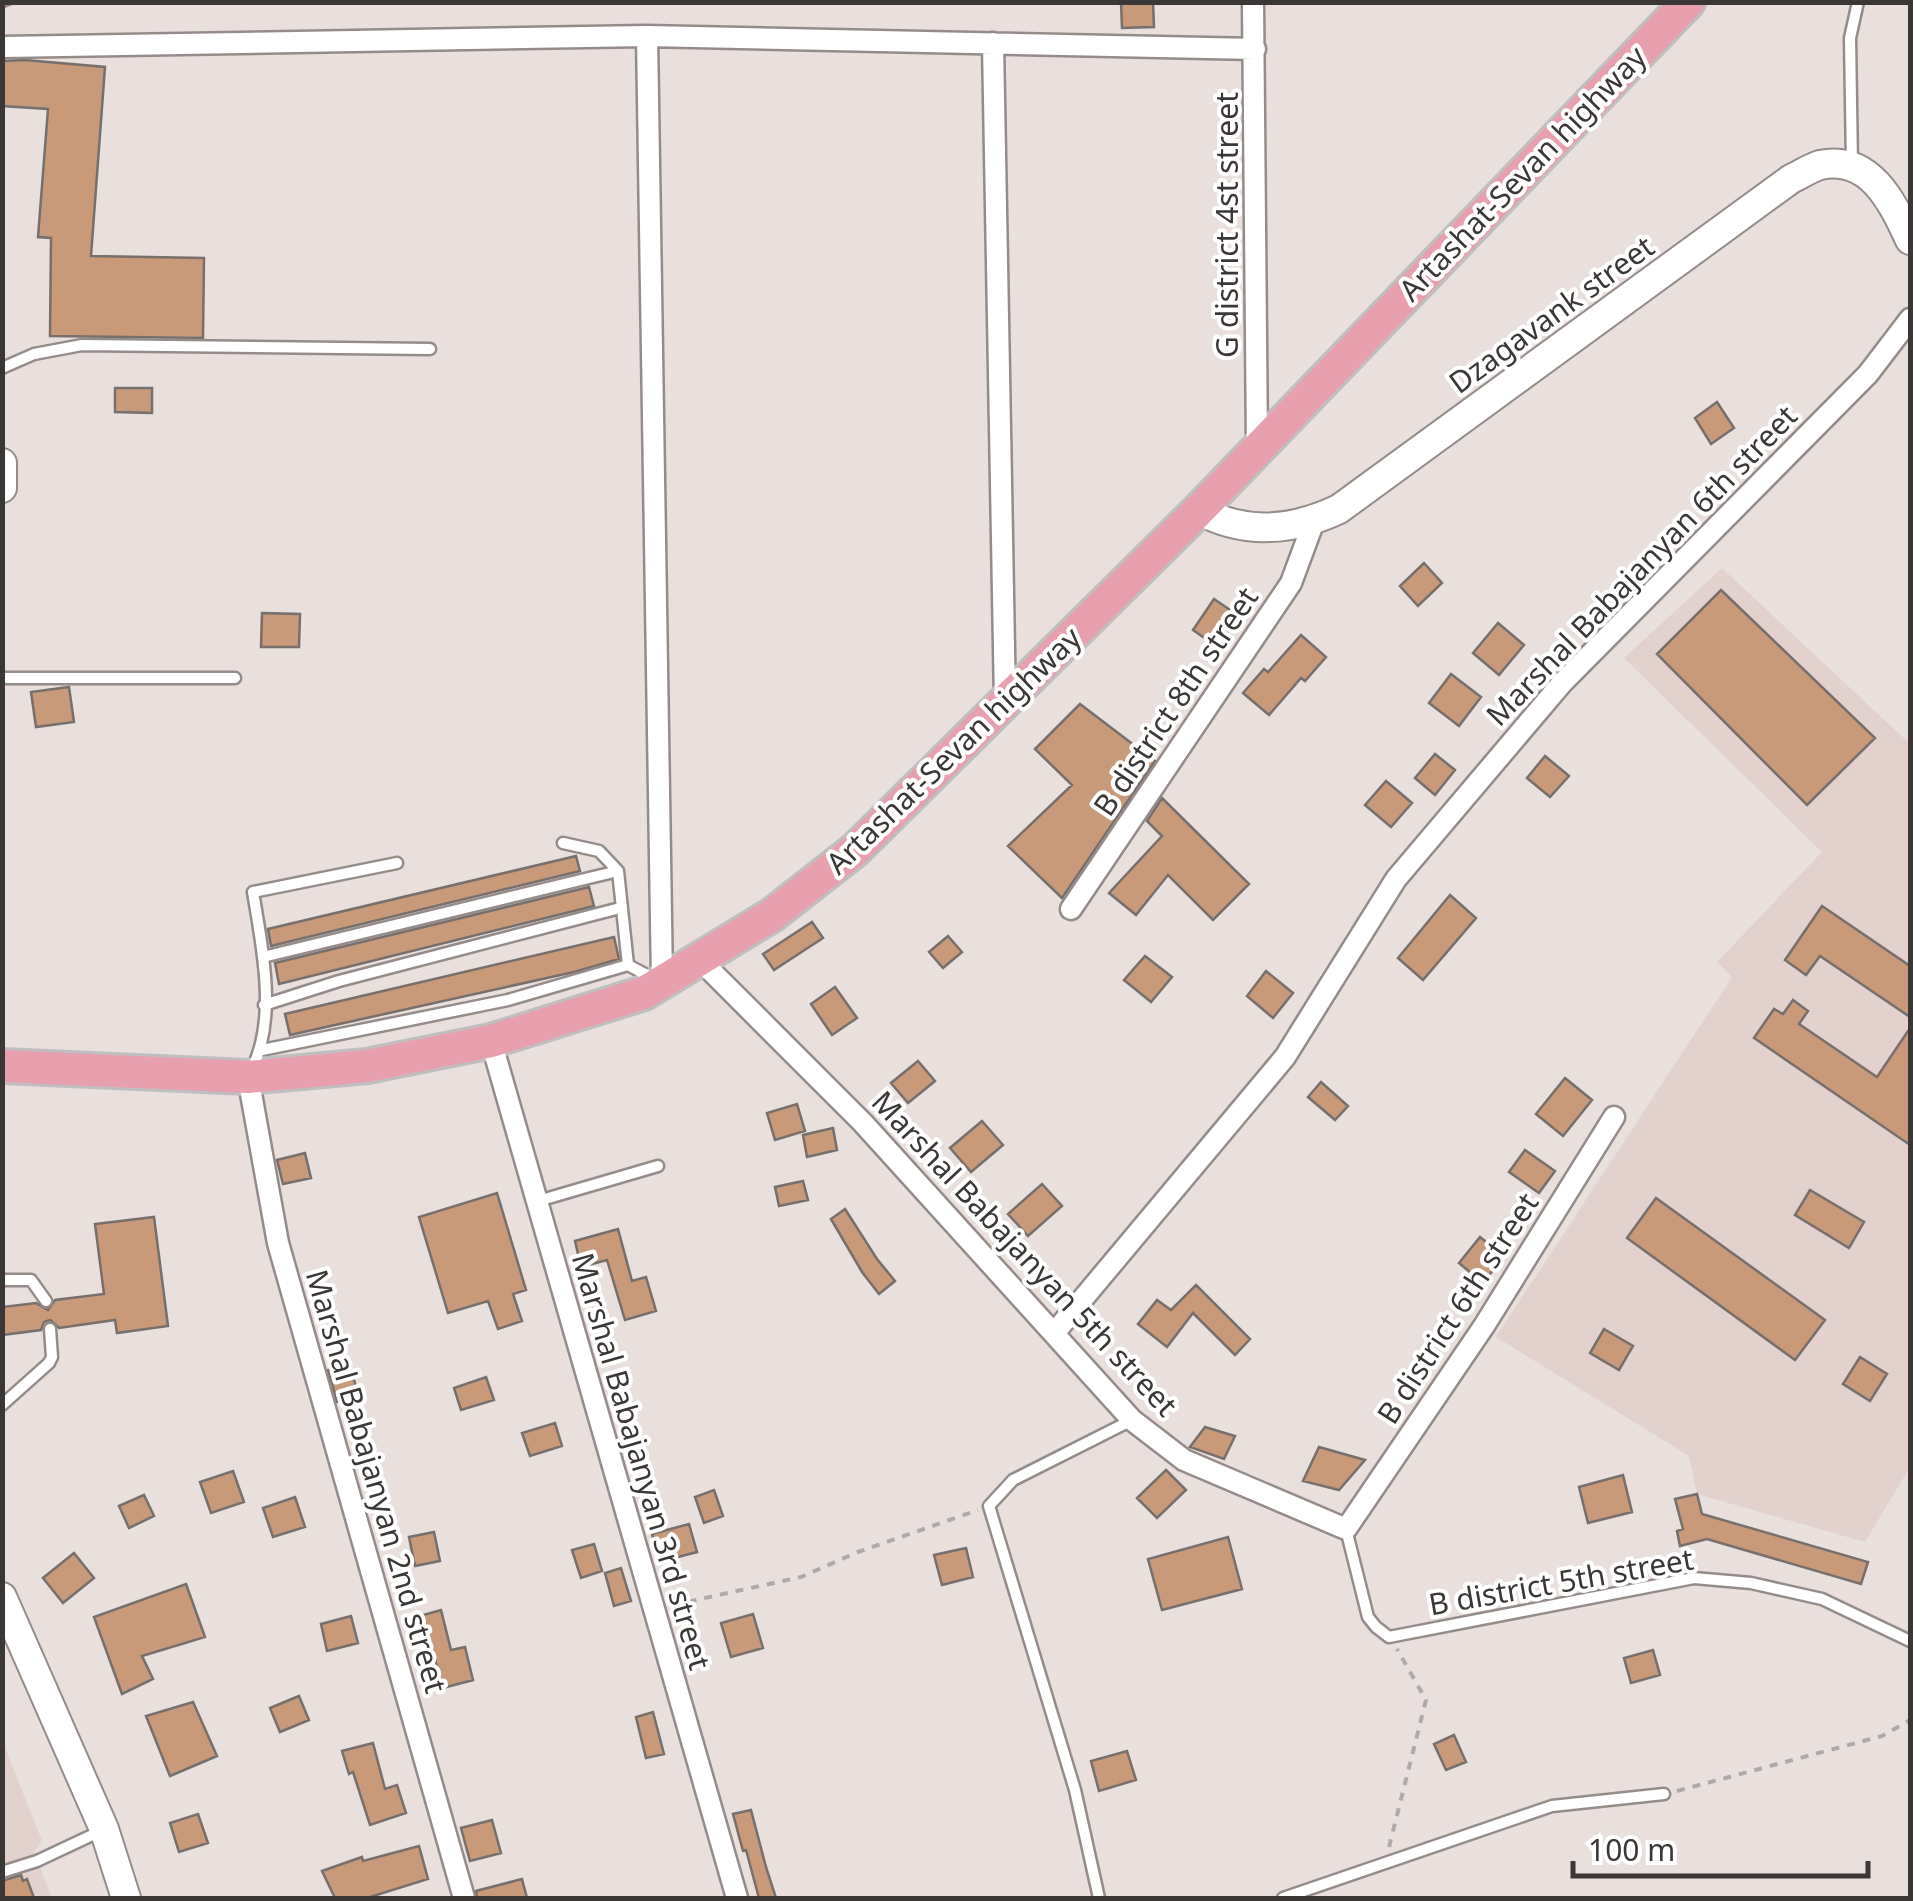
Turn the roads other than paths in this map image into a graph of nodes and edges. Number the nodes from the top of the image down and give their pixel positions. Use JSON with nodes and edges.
{"nodes":[{"id":1,"x":1253,"y":2,"type":"edge"},
{"id":2,"x":1688,"y":2,"type":"edge"},
{"id":3,"x":1858,"y":2,"type":"edge"},
{"id":4,"x":646,"y":36,"type":"junction"},
{"id":5,"x":993,"y":43,"type":"junction"},
{"id":6,"x":2,"y":48,"type":"edge"},
{"id":7,"x":1255,"y":49,"type":"junction"},
{"id":8,"x":1852,"y":168,"type":"junction"},
{"id":9,"x":1910,"y":240,"type":"edge"},
{"id":10,"x":1910,"y":319,"type":"edge"},
{"id":11,"x":430,"y":349,"type":"dead end"},
{"id":12,"x":2,"y":368,"type":"edge"},
{"id":13,"x":1257,"y":448,"type":"junction"},
{"id":14,"x":2,"y":463,"type":"edge"},
{"id":15,"x":2,"y":488,"type":"edge"},
{"id":16,"x":1199,"y":510,"type":"junction"},
{"id":17,"x":1314,"y":521,"type":"junction"},
{"id":18,"x":2,"y":678,"type":"edge"},
{"id":19,"x":235,"y":678,"type":"dead end"},
{"id":20,"x":1005,"y":703,"type":"junction"},
{"id":21,"x":563,"y":843,"type":"dead end"},
{"id":22,"x":396,"y":862,"type":"dead end"},
{"id":23,"x":618,"y":872,"type":"junction"},
{"id":24,"x":620,"y":908,"type":"junction"},
{"id":25,"x":1071,"y":909,"type":"dead end"},
{"id":26,"x":263,"y":957,"type":"junction"},
{"id":27,"x":699,"y":960,"type":"junction"},
{"id":28,"x":628,"y":965,"type":"junction"},
{"id":29,"x":662,"y":982,"type":"junction"},
{"id":30,"x":264,"y":1005,"type":"junction"},
{"id":31,"x":490,"y":1041,"type":"junction"},
{"id":32,"x":255,"y":1063,"type":"junction"},
{"id":33,"x":2,"y":1066,"type":"edge"},
{"id":34,"x":1614,"y":1117,"type":"dead end"},
{"id":35,"x":658,"y":1166,"type":"dead end"},
{"id":36,"x":537,"y":1202,"type":"junction"},
{"id":37,"x":2,"y":1280,"type":"edge"},
{"id":38,"x":46,"y":1302,"type":"dead end"},
{"id":39,"x":50,"y":1329,"type":"dead end"},
{"id":40,"x":1055,"y":1332,"type":"junction"},
{"id":41,"x":2,"y":1405,"type":"edge"},
{"id":42,"x":1132,"y":1420,"type":"junction"},
{"id":43,"x":1346,"y":1529,"type":"junction"},
{"id":44,"x":2,"y":1597,"type":"edge"},
{"id":45,"x":1910,"y":1641,"type":"edge"},
{"id":46,"x":1664,"y":1794,"type":"road end"},
{"id":47,"x":104,"y":1829,"type":"junction"},
{"id":48,"x":2,"y":1872,"type":"edge"},
{"id":49,"x":126,"y":1898,"type":"edge"},
{"id":50,"x":464,"y":1898,"type":"edge"},
{"id":51,"x":736,"y":1898,"type":"edge"},
{"id":52,"x":1098,"y":1898,"type":"edge"},
{"id":53,"x":1283,"y":1898,"type":"edge"}],
"edges":[{"from":1,"to":7,"type":"street","name":"G district 4st street"},
{"from":2,"to":13,"type":"main road","name":"Artashat-Sevan highway"},
{"from":3,"to":8,"type":"lane"},
{"from":4,"to":5,"type":"street"},
{"from":4,"to":6,"type":"street"},
{"from":4,"to":29,"type":"street"},
{"from":5,"to":7,"type":"street"},
{"from":5,"to":20,"type":"street"},
{"from":7,"to":13,"type":"street","name":"G district 4st street"},
{"from":8,"to":9,"type":"street"},
{"from":8,"to":17,"type":"street","name":"Dzagavank street"},
{"from":10,"to":40,"type":"street","name":"Marshal Babajanyan 6th street"},
{"from":11,"to":12,"type":"lane"},
{"from":13,"to":16,"type":"main road","name":"Artashat-Sevan highway"},
{"from":14,"to":15,"type":"street"},
{"from":16,"to":17,"type":"street","name":"Dzagavank street"},
{"from":16,"to":20,"type":"main road","name":"Artashat-Sevan highway"},
{"from":17,"to":25,"type":"street","name":"B district 8th street"},
{"from":18,"to":19,"type":"lane"},
{"from":20,"to":27,"type":"main road","name":"Artashat-Sevan highway"},
{"from":21,"to":23,"type":"lane"},
{"from":22,"to":26,"type":"lane"},
{"from":23,"to":24,"type":"lane"},
{"from":23,"to":26,"type":"lane"},
{"from":24,"to":28,"type":"lane"},
{"from":24,"to":30,"type":"lane"},
{"from":26,"to":30,"type":"lane"},
{"from":27,"to":29,"type":"main road","name":"Artashat-Sevan highway"},
{"from":27,"to":40,"type":"street","name":"Marshal Babajanyan 5th street"},
{"from":28,"to":29,"type":"lane"},
{"from":28,"to":32,"type":"lane"},
{"from":29,"to":31,"type":"main road","name":"Artashat-Sevan highway"},
{"from":30,"to":32,"type":"lane"},
{"from":31,"to":32,"type":"main road","name":"Artashat-Sevan highway"},
{"from":31,"to":36,"type":"street","name":"Marshal Babajanyan 3rd street"},
{"from":32,"to":33,"type":"main road","name":"Artashat-Sevan highway"},
{"from":32,"to":50,"type":"street","name":"Marshal Babajanyan 2nd street"},
{"from":34,"to":43,"type":"street","name":"B district 6th street"},
{"from":35,"to":36,"type":"lane"},
{"from":36,"to":51,"type":"street","name":"Marshal Babajanyan 3rd street"},
{"from":37,"to":38,"type":"lane"},
{"from":39,"to":41,"type":"lane"},
{"from":40,"to":42,"type":"street","name":"Marshal Babajanyan 5th street"},
{"from":42,"to":43,"type":"street","name":"Marshal Babajanyan 5th street"},
{"from":42,"to":52,"type":"lane"},
{"from":43,"to":45,"type":"lane","name":"B district 5th street"},
{"from":44,"to":47,"type":"street"},
{"from":46,"to":53,"type":"lane"},
{"from":47,"to":48,"type":"lane"},
{"from":47,"to":49,"type":"street"}]}
